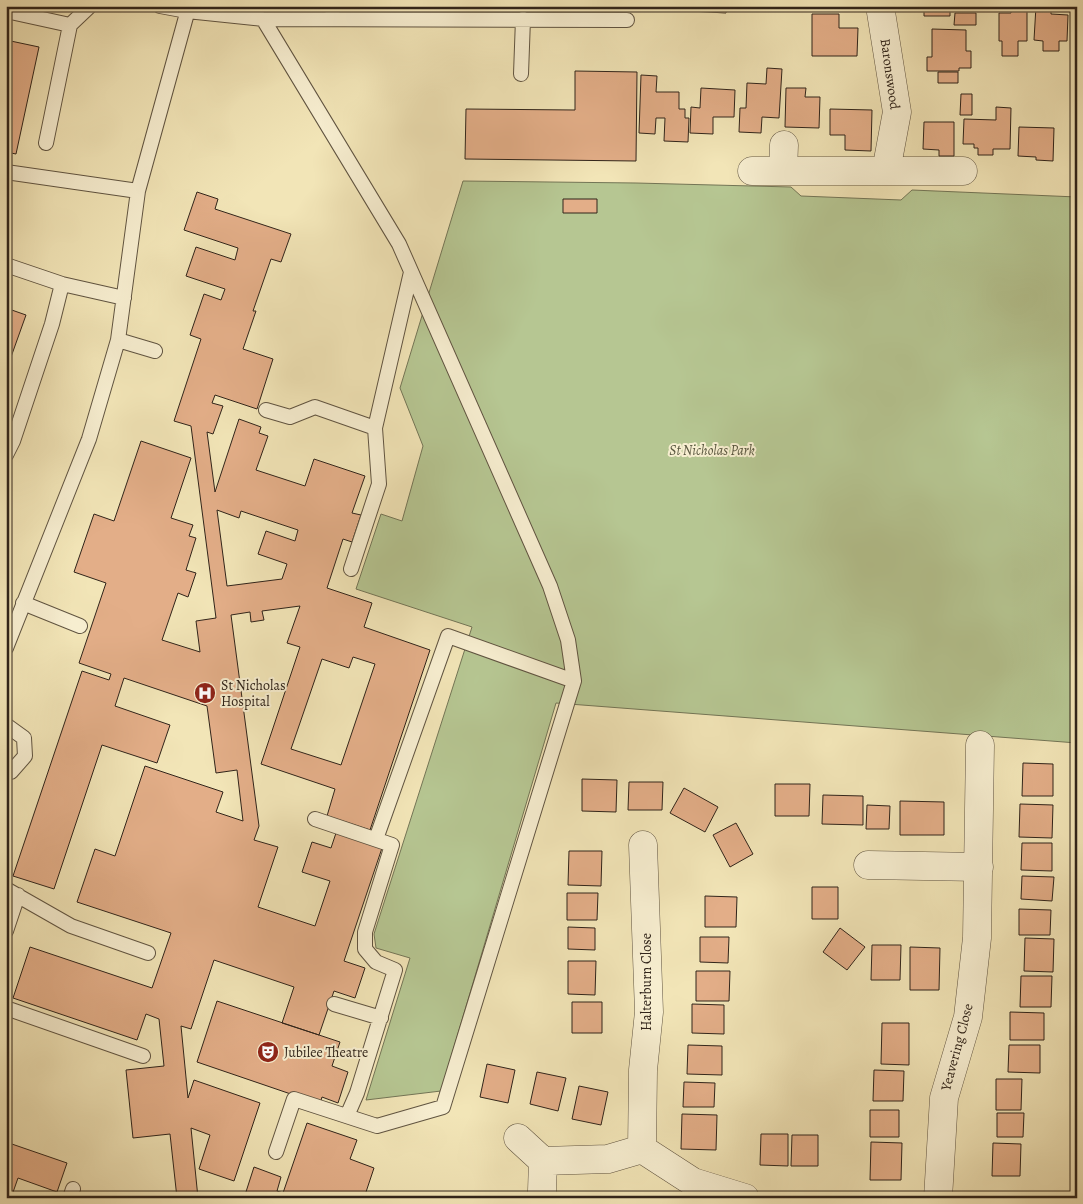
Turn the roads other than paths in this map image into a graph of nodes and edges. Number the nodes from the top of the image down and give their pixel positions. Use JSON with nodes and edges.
{"nodes":[{"id":1,"x":90,"y":6,"type":"edge"},
{"id":2,"x":160,"y":6,"type":"edge"},
{"id":3,"x":880,"y":6,"type":"edge"},
{"id":4,"x":188,"y":9,"type":"edge"},
{"id":5,"x":6,"y":12,"type":"edge"},
{"id":6,"x":332,"y":13,"type":"edge"},
{"id":7,"x":538,"y":13,"type":"edge"},
{"id":8,"x":263,"y":19,"type":"junction"},
{"id":9,"x":523,"y":19,"type":"junction"},
{"id":10,"x":628,"y":20,"type":"dead end"},
{"id":11,"x":70,"y":24,"type":"junction"},
{"id":12,"x":521,"y":74,"type":"dead end"},
{"id":13,"x":46,"y":143,"type":"dead end"},
{"id":14,"x":752,"y":171,"type":"dead end"},
{"id":15,"x":886,"y":171,"type":"junction"},
{"id":16,"x":963,"y":171,"type":"dead end"},
{"id":17,"x":6,"y":172,"type":"edge"},
{"id":18,"x":138,"y":191,"type":"junction"},
{"id":19,"x":6,"y":265,"type":"edge"},
{"id":20,"x":411,"y":272,"type":"junction"},
{"id":21,"x":62,"y":284,"type":"junction"},
{"id":22,"x":124,"y":298,"type":"junction"},
{"id":23,"x":118,"y":340,"type":"junction"},
{"id":24,"x":156,"y":352,"type":"dead end"},
{"id":25,"x":266,"y":410,"type":"dead end"},
{"id":26,"x":375,"y":428,"type":"junction"},
{"id":27,"x":6,"y":455,"type":"edge"},
{"id":28,"x":351,"y":569,"type":"dead end"},
{"id":29,"x":23,"y":603,"type":"junction"},
{"id":30,"x":12,"y":619,"type":"edge"},
{"id":31,"x":80,"y":626,"type":"dead end"},
{"id":32,"x":6,"y":648,"type":"edge"},
{"id":33,"x":574,"y":681,"type":"junction"},
{"id":34,"x":6,"y":725,"type":"edge"},
{"id":35,"x":980,"y":745,"type":"dead end"},
{"id":36,"x":6,"y":771,"type":"edge"},
{"id":37,"x":315,"y":819,"type":"dead end"},
{"id":38,"x":376,"y":839,"type":"junction"},
{"id":39,"x":643,"y":845,"type":"dead end"},
{"id":40,"x":868,"y":865,"type":"dead end"},
{"id":41,"x":979,"y":867,"type":"junction"},
{"id":42,"x":12,"y":892,"type":"edge"},
{"id":43,"x":6,"y":930,"type":"edge"},
{"id":44,"x":148,"y":953,"type":"dead end"},
{"id":45,"x":334,"y":1004,"type":"dead end"},
{"id":46,"x":6,"y":1008,"type":"edge"},
{"id":47,"x":381,"y":1018,"type":"junction"},
{"id":48,"x":143,"y":1056,"type":"dead end"},
{"id":49,"x":348,"y":1116,"type":"junction"},
{"id":50,"x":518,"y":1138,"type":"dead end"},
{"id":51,"x":642,"y":1149,"type":"junction"},
{"id":52,"x":276,"y":1152,"type":"dead end"},
{"id":53,"x":543,"y":1161,"type":"junction"},
{"id":54,"x":542,"y":1191,"type":"dead end"},
{"id":55,"x":745,"y":1198,"type":"edge"},
{"id":56,"x":938,"y":1198,"type":"edge"}],
"edges":[{"from":1,"to":11,"type":"lane"},
{"from":2,"to":4,"type":"lane"},
{"from":3,"to":15,"type":"street","name":"Baronswood"},
{"from":4,"to":8,"type":"lane"},
{"from":4,"to":18,"type":"lane"},
{"from":5,"to":11,"type":"lane"},
{"from":6,"to":8,"type":"lane"},
{"from":6,"to":9,"type":"lane"},
{"from":7,"to":9,"type":"lane"},
{"from":7,"to":10,"type":"lane"},
{"from":8,"to":20,"type":"lane"},
{"from":9,"to":12,"type":"lane"},
{"from":11,"to":13,"type":"lane"},
{"from":14,"to":15,"type":"street"},
{"from":15,"to":16,"type":"street"},
{"from":17,"to":18,"type":"lane"},
{"from":18,"to":22,"type":"lane"},
{"from":19,"to":21,"type":"lane"},
{"from":20,"to":26,"type":"lane"},
{"from":20,"to":33,"type":"lane"},
{"from":21,"to":22,"type":"lane"},
{"from":21,"to":27,"type":"lane"},
{"from":22,"to":23,"type":"lane"},
{"from":23,"to":24,"type":"lane"},
{"from":23,"to":29,"type":"lane"},
{"from":25,"to":26,"type":"lane"},
{"from":26,"to":28,"type":"lane"},
{"from":29,"to":30,"type":"lane"},
{"from":29,"to":31,"type":"lane"},
{"from":30,"to":32,"type":"lane"},
{"from":33,"to":38,"type":"lane"},
{"from":33,"to":49,"type":"lane"},
{"from":34,"to":36,"type":"lane"},
{"from":35,"to":41,"type":"street","name":"Yeavering Close"},
{"from":37,"to":38,"type":"lane"},
{"from":38,"to":47,"type":"lane"},
{"from":39,"to":51,"type":"street","name":"Halterburn Close"},
{"from":40,"to":41,"type":"street"},
{"from":41,"to":56,"type":"street","name":"Yeavering Close"},
{"from":42,"to":43,"type":"lane"},
{"from":42,"to":44,"type":"lane"},
{"from":45,"to":47,"type":"lane"},
{"from":46,"to":48,"type":"lane"},
{"from":47,"to":49,"type":"lane"},
{"from":49,"to":52,"type":"lane"},
{"from":50,"to":53,"type":"street"},
{"from":51,"to":53,"type":"street"},
{"from":51,"to":55,"type":"street"},
{"from":53,"to":54,"type":"street"}]}
